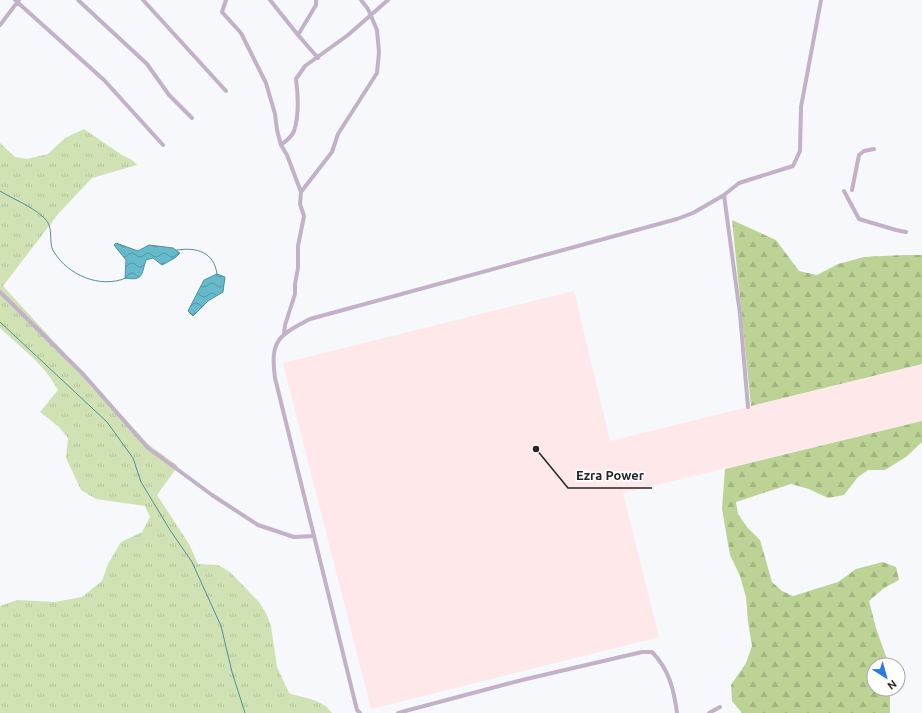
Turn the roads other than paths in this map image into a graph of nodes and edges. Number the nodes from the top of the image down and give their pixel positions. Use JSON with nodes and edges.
{"nodes":[{"id":1,"x":78,"y":0,"type":"edge"},
{"id":2,"x":143,"y":0,"type":"edge"},
{"id":3,"x":226,"y":0,"type":"edge"},
{"id":4,"x":270,"y":0,"type":"edge"},
{"id":5,"x":316,"y":0,"type":"edge"},
{"id":6,"x":361,"y":0,"type":"edge"},
{"id":7,"x":388,"y":0,"type":"edge"},
{"id":8,"x":821,"y":0,"type":"edge"},
{"id":9,"x":17,"y":1,"type":"edge"},
{"id":10,"x":370,"y":15,"type":"junction"},
{"id":11,"x":0,"y":25,"type":"edge"},
{"id":12,"x":298,"y":35,"type":"junction"},
{"id":13,"x":318,"y":58,"type":"junction"},
{"id":14,"x":226,"y":91,"type":"dead end"},
{"id":15,"x":192,"y":118,"type":"dead end"},
{"id":16,"x":163,"y":145,"type":"dead end"},
{"id":17,"x":281,"y":145,"type":"junction"},
{"id":18,"x":874,"y":149,"type":"dead end"},
{"id":19,"x":852,"y":190,"type":"dead end"},
{"id":20,"x":844,"y":191,"type":"dead end"},
{"id":21,"x":300,"y":192,"type":"junction"},
{"id":22,"x":724,"y":195,"type":"junction"},
{"id":23,"x":906,"y":232,"type":"dead end"},
{"id":24,"x":0,"y":292,"type":"edge"},
{"id":25,"x":284,"y":334,"type":"junction"},
{"id":26,"x":748,"y":406,"type":"dead end"},
{"id":27,"x":314,"y":536,"type":"junction"},
{"id":28,"x":720,"y":707,"type":"dead end"},
{"id":29,"x":360,"y":713,"type":"edge"},
{"id":30,"x":398,"y":713,"type":"edge"},
{"id":31,"x":677,"y":713,"type":"edge"},
{"id":32,"x":709,"y":713,"type":"edge"}],
"edges":[{"from":1,"to":15,"type":"street"},
{"from":2,"to":14,"type":"street"},
{"from":3,"to":17,"type":"street"},
{"from":4,"to":12,"type":"street"},
{"from":5,"to":12,"type":"street"},
{"from":6,"to":10,"type":"street"},
{"from":7,"to":10,"type":"street"},
{"from":8,"to":22,"type":"street"},
{"from":9,"to":11,"type":"street"},
{"from":9,"to":16,"type":"street"},
{"from":10,"to":13,"type":"street"},
{"from":10,"to":21,"type":"street"},
{"from":12,"to":13,"type":"street"},
{"from":13,"to":17,"type":"street"},
{"from":17,"to":21,"type":"street"},
{"from":18,"to":19,"type":"street"},
{"from":20,"to":23,"type":"street"},
{"from":21,"to":25,"type":"street"},
{"from":22,"to":25,"type":"street"},
{"from":22,"to":26,"type":"street"},
{"from":24,"to":27,"type":"street"},
{"from":25,"to":27,"type":"street"},
{"from":27,"to":29,"type":"street"},
{"from":28,"to":32,"type":"street"},
{"from":30,"to":31,"type":"street"}]}
